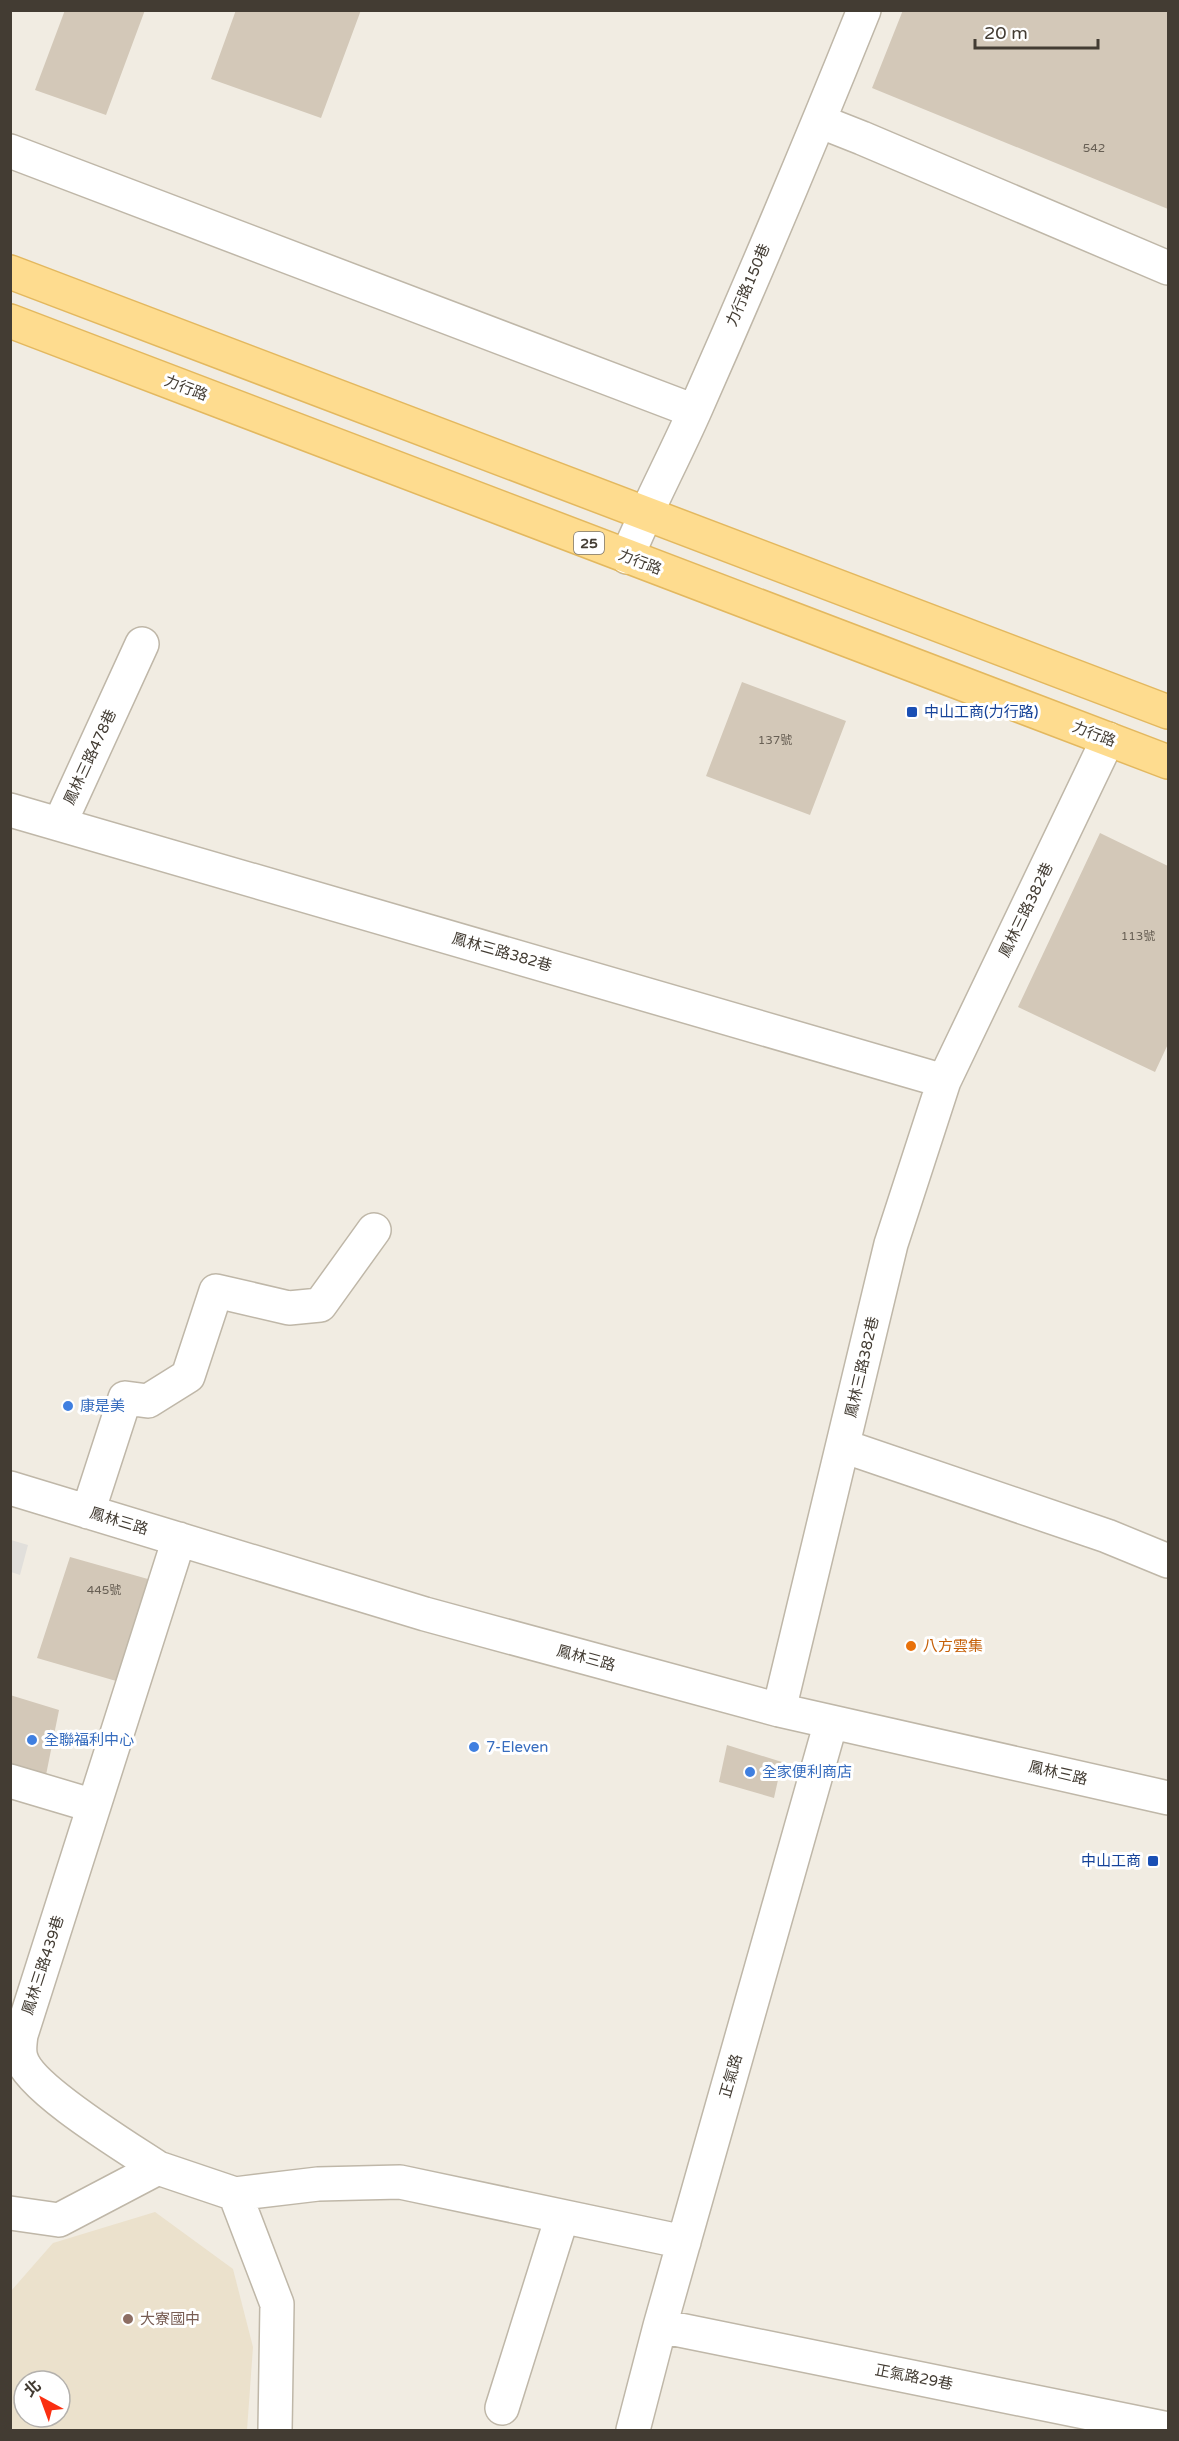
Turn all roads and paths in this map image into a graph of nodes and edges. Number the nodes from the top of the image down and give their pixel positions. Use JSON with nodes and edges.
{"nodes":[{"id":1,"x":864,"y":10,"type":"edge"},
{"id":2,"x":819,"y":122,"type":"junction"},
{"id":3,"x":10,"y":151,"type":"edge"},
{"id":4,"x":1168,"y":268,"type":"edge"},
{"id":5,"x":10,"y":272,"type":"edge"},
{"id":6,"x":10,"y":321,"type":"edge"},
{"id":7,"x":694,"y":411,"type":"junction"},
{"id":8,"x":645,"y":513,"type":"junction"},
{"id":9,"x":627,"y":557,"type":"junction"},
{"id":10,"x":142,"y":644,"type":"dead end"},
{"id":11,"x":1168,"y":712,"type":"edge"},
{"id":12,"x":1108,"y":739,"type":"junction"},
{"id":13,"x":1168,"y":762,"type":"edge"},
{"id":14,"x":10,"y":810,"type":"edge"},
{"id":15,"x":60,"y":824,"type":"junction"},
{"id":16,"x":944,"y":1081,"type":"junction"},
{"id":17,"x":374,"y":1230,"type":"dead end"},
{"id":18,"x":843,"y":1446,"type":"junction"},
{"id":19,"x":10,"y":1488,"type":"edge"},
{"id":20,"x":88,"y":1512,"type":"junction"},
{"id":21,"x":179,"y":1539,"type":"junction"},
{"id":22,"x":1168,"y":1561,"type":"edge"},
{"id":23,"x":779,"y":1710,"type":"junction"},
{"id":24,"x":831,"y":1722,"type":"junction"},
{"id":25,"x":10,"y":1781,"type":"edge"},
{"id":26,"x":1168,"y":1798,"type":"edge"},
{"id":27,"x":94,"y":1806,"type":"junction"},
{"id":28,"x":19,"y":2013,"type":"edge"},
{"id":29,"x":158,"y":2168,"type":"junction"},
{"id":30,"x":235,"y":2194,"type":"junction"},
{"id":31,"x":10,"y":2213,"type":"edge"},
{"id":32,"x":562,"y":2217,"type":"junction"},
{"id":33,"x":684,"y":2242,"type":"junction"},
{"id":34,"x":660,"y":2326,"type":"junction"},
{"id":35,"x":502,"y":2408,"type":"dead end"},
{"id":36,"x":1168,"y":2429,"type":"edge"},
{"id":37,"x":275,"y":2430,"type":"edge"},
{"id":38,"x":633,"y":2430,"type":"edge"}],
"edges":[{"from":1,"to":2,"type":"street","name":"力行路150巷"},
{"from":2,"to":4,"type":"street"},
{"from":2,"to":7,"type":"street","name":"力行路150巷"},
{"from":3,"to":7,"type":"street"},
{"from":5,"to":8,"type":"main road"},
{"from":6,"to":9,"type":"main road","name":"力行路","number":"25"},
{"from":7,"to":8,"type":"street","name":"力行路150巷"},
{"from":8,"to":9,"type":"street","name":"力行路150巷"},
{"from":8,"to":11,"type":"main road"},
{"from":9,"to":12,"type":"main road","name":"力行路","number":"25"},
{"from":10,"to":15,"type":"street","name":"鳳林三路478巷"},
{"from":12,"to":13,"type":"main road","name":"力行路","number":"25"},
{"from":12,"to":16,"type":"street","name":"鳳林三路382巷"},
{"from":14,"to":15,"type":"street","name":"鳳林三路478巷"},
{"from":15,"to":16,"type":"street","name":"鳳林三路382巷"},
{"from":16,"to":18,"type":"street","name":"鳳林三路382巷"},
{"from":17,"to":20,"type":"street"},
{"from":18,"to":22,"type":"street"},
{"from":18,"to":23,"type":"street","name":"鳳林三路382巷"},
{"from":19,"to":20,"type":"street","name":"鳳林三路"},
{"from":20,"to":21,"type":"street","name":"鳳林三路"},
{"from":21,"to":23,"type":"street","name":"鳳林三路"},
{"from":21,"to":27,"type":"street","name":"鳳林三路439巷"},
{"from":23,"to":24,"type":"street","name":"鳳林三路"},
{"from":24,"to":26,"type":"street","name":"鳳林三路"},
{"from":24,"to":33,"type":"street","name":"正氣路"},
{"from":25,"to":27,"type":"street"},
{"from":27,"to":28,"type":"street","name":"鳳林三路439巷"},
{"from":28,"to":29,"type":"street","name":"鳳林三路439巷"},
{"from":29,"to":30,"type":"street","name":"鳳林三路439巷"},
{"from":29,"to":31,"type":"street"},
{"from":30,"to":32,"type":"street"},
{"from":30,"to":37,"type":"street"},
{"from":32,"to":33,"type":"street"},
{"from":32,"to":35,"type":"street"},
{"from":33,"to":34,"type":"street","name":"正氣路"},
{"from":34,"to":36,"type":"street","name":"正氣路29巷"},
{"from":34,"to":38,"type":"street","name":"正氣路"}]}
